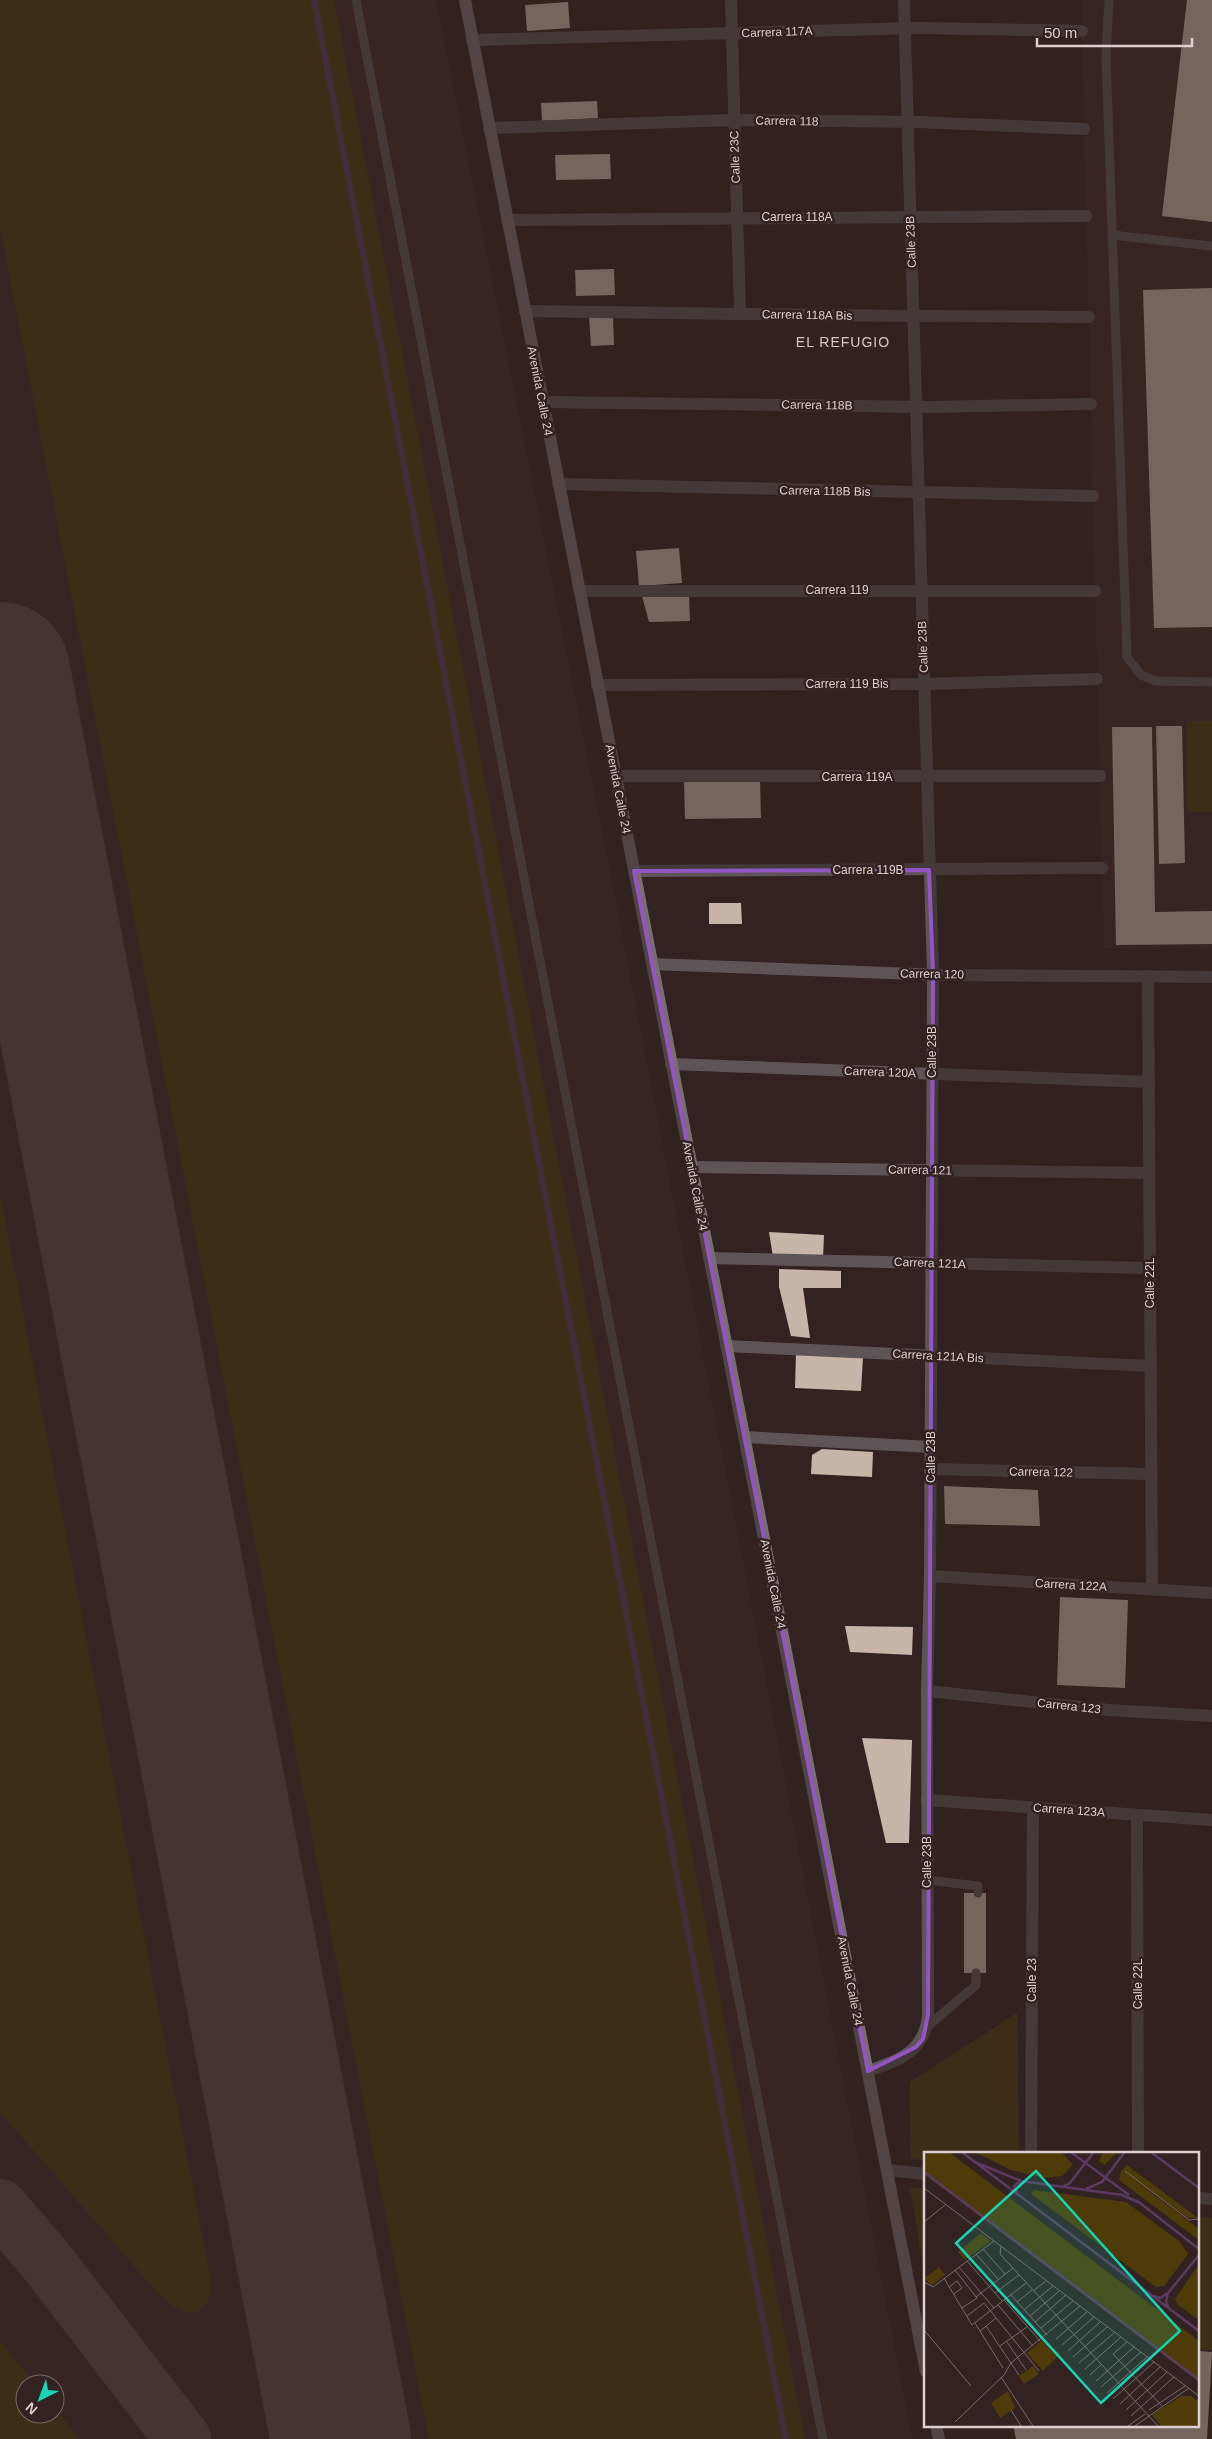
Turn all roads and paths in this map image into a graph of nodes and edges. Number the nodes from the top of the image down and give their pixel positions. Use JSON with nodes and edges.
{"nodes":[{"id":1,"x":356,"y":0,"type":"edge"},
{"id":2,"x":465,"y":0,"type":"edge"},
{"id":3,"x":731,"y":0,"type":"edge"},
{"id":4,"x":904,"y":0,"type":"edge"},
{"id":5,"x":1110,"y":0,"type":"edge"},
{"id":6,"x":905,"y":29,"type":"junction"},
{"id":7,"x":1082,"y":31,"type":"dead end"},
{"id":8,"x":732,"y":33,"type":"junction"},
{"id":9,"x":472,"y":40,"type":"junction"},
{"id":10,"x":734,"y":120,"type":"junction"},
{"id":11,"x":907,"y":122,"type":"junction"},
{"id":12,"x":489,"y":128,"type":"junction"},
{"id":13,"x":1084,"y":129,"type":"dead end"},
{"id":14,"x":910,"y":216,"type":"junction"},
{"id":15,"x":1086,"y":216,"type":"dead end"},
{"id":16,"x":737,"y":217,"type":"junction"},
{"id":17,"x":507,"y":220,"type":"junction"},
{"id":18,"x":1112,"y":235,"type":"junction"},
{"id":19,"x":1212,"y":246,"type":"edge"},
{"id":20,"x":525,"y":311,"type":"junction"},
{"id":21,"x":740,"y":314,"type":"junction"},
{"id":22,"x":913,"y":316,"type":"junction"},
{"id":23,"x":1089,"y":316,"type":"dead end"},
{"id":24,"x":542,"y":402,"type":"junction"},
{"id":25,"x":1091,"y":404,"type":"dead end"},
{"id":26,"x":915,"y":406,"type":"junction"},
{"id":27,"x":558,"y":484,"type":"junction"},
{"id":28,"x":919,"y":493,"type":"junction"},
{"id":29,"x":1093,"y":496,"type":"dead end"},
{"id":30,"x":921,"y":590,"type":"junction"},
{"id":31,"x":579,"y":591,"type":"junction"},
{"id":32,"x":1095,"y":591,"type":"dead end"},
{"id":33,"x":1097,"y":679,"type":"dead end"},
{"id":34,"x":1212,"y":682,"type":"edge"},
{"id":35,"x":924,"y":684,"type":"junction"},
{"id":36,"x":598,"y":685,"type":"junction"},
{"id":37,"x":615,"y":776,"type":"junction"},
{"id":38,"x":1100,"y":776,"type":"dead end"},
{"id":39,"x":927,"y":777,"type":"junction"},
{"id":40,"x":1102,"y":868,"type":"dead end"},
{"id":41,"x":930,"y":870,"type":"junction"},
{"id":42,"x":634,"y":871,"type":"junction"},
{"id":43,"x":652,"y":964,"type":"junction"},
{"id":44,"x":933,"y":974,"type":"junction"},
{"id":45,"x":1148,"y":976,"type":"junction"},
{"id":46,"x":1212,"y":977,"type":"edge"},
{"id":47,"x":671,"y":1064,"type":"junction"},
{"id":48,"x":932,"y":1074,"type":"junction"},
{"id":49,"x":1149,"y":1082,"type":"junction"},
{"id":50,"x":691,"y":1167,"type":"junction"},
{"id":51,"x":932,"y":1170,"type":"junction"},
{"id":52,"x":1149,"y":1173,"type":"junction"},
{"id":53,"x":709,"y":1258,"type":"junction"},
{"id":54,"x":931,"y":1263,"type":"junction"},
{"id":55,"x":1150,"y":1268,"type":"junction"},
{"id":56,"x":726,"y":1346,"type":"junction"},
{"id":57,"x":931,"y":1355,"type":"junction"},
{"id":58,"x":1150,"y":1366,"type":"junction"},
{"id":59,"x":744,"y":1437,"type":"junction"},
{"id":60,"x":931,"y":1447,"type":"junction"},
{"id":61,"x":930,"y":1469,"type":"junction"},
{"id":62,"x":1151,"y":1474,"type":"junction"},
{"id":63,"x":930,"y":1576,"type":"junction"},
{"id":64,"x":1152,"y":1589,"type":"junction"},
{"id":65,"x":1212,"y":1593,"type":"edge"},
{"id":66,"x":927,"y":1692,"type":"junction"},
{"id":67,"x":1212,"y":1716,"type":"edge"},
{"id":68,"x":927,"y":1800,"type":"junction"},
{"id":69,"x":1033,"y":1808,"type":"junction"},
{"id":70,"x":1137,"y":1815,"type":"junction"},
{"id":71,"x":1212,"y":1820,"type":"edge"},
{"id":72,"x":927,"y":1880,"type":"junction"},
{"id":73,"x":978,"y":1893,"type":"dead end"},
{"id":74,"x":976,"y":1973,"type":"dead end"},
{"id":75,"x":927,"y":2027,"type":"junction"},
{"id":76,"x":868,"y":2070,"type":"junction"},
{"id":77,"x":1031,"y":2152,"type":"edge"},
{"id":78,"x":1138,"y":2152,"type":"edge"},
{"id":79,"x":887,"y":2170,"type":"junction"},
{"id":80,"x":924,"y":2174,"type":"edge"},
{"id":81,"x":924,"y":2362,"type":"edge"},
{"id":82,"x":936,"y":2426,"type":"edge"},
{"id":83,"x":823,"y":2439,"type":"edge"},
{"id":84,"x":939,"y":2439,"type":"edge"}],
"edges":[{"from":1,"to":83,"type":"lane"},
{"from":2,"to":9,"type":"main road","name":"Avenida Calle 24"},
{"from":3,"to":8,"type":"street","name":"Calle 23C"},
{"from":4,"to":6,"type":"street","name":"Calle 23B"},
{"from":5,"to":18,"type":"lane"},
{"from":6,"to":7,"type":"street","name":"Carrera 117A"},
{"from":6,"to":8,"type":"street","name":"Carrera 117A"},
{"from":6,"to":11,"type":"street","name":"Calle 23B"},
{"from":8,"to":9,"type":"street","name":"Carrera 117A"},
{"from":8,"to":10,"type":"street","name":"Calle 23C"},
{"from":9,"to":12,"type":"main road","name":"Avenida Calle 24"},
{"from":10,"to":11,"type":"street","name":"Carrera 118"},
{"from":10,"to":12,"type":"street","name":"Carrera 118"},
{"from":10,"to":16,"type":"street","name":"Calle 23C"},
{"from":11,"to":13,"type":"street","name":"Carrera 118"},
{"from":11,"to":14,"type":"street","name":"Calle 23B"},
{"from":12,"to":17,"type":"main road","name":"Avenida Calle 24"},
{"from":14,"to":15,"type":"street","name":"Carrera 118A"},
{"from":14,"to":16,"type":"street","name":"Carrera 118A"},
{"from":14,"to":22,"type":"street","name":"Calle 23B"},
{"from":16,"to":17,"type":"street","name":"Carrera 118A"},
{"from":16,"to":21,"type":"street","name":"Calle 23C"},
{"from":17,"to":20,"type":"main road","name":"Avenida Calle 24"},
{"from":18,"to":19,"type":"lane"},
{"from":18,"to":34,"type":"lane"},
{"from":20,"to":21,"type":"street","name":"Carrera 118A Bis"},
{"from":20,"to":24,"type":"main road","name":"Avenida Calle 24"},
{"from":21,"to":22,"type":"street","name":"Carrera 118A Bis"},
{"from":22,"to":23,"type":"street","name":"Carrera 118A Bis"},
{"from":22,"to":26,"type":"street","name":"Calle 23B"},
{"from":24,"to":26,"type":"street","name":"Carrera 118B"},
{"from":24,"to":27,"type":"main road","name":"Avenida Calle 24"},
{"from":25,"to":26,"type":"street","name":"Carrera 118B"},
{"from":26,"to":28,"type":"street","name":"Calle 23B"},
{"from":27,"to":28,"type":"street","name":"Carrera 118B Bis"},
{"from":27,"to":31,"type":"main road","name":"Avenida Calle 24"},
{"from":28,"to":29,"type":"street","name":"Carrera 118B Bis"},
{"from":28,"to":30,"type":"street","name":"Calle 23B"},
{"from":30,"to":31,"type":"street","name":"Carrera 119"},
{"from":30,"to":32,"type":"street","name":"Carrera 119"},
{"from":30,"to":35,"type":"street","name":"Calle 23B"},
{"from":31,"to":36,"type":"main road","name":"Avenida Calle 24"},
{"from":33,"to":35,"type":"street","name":"Carrera 119 Bis"},
{"from":35,"to":36,"type":"street","name":"Carrera 119 Bis"},
{"from":35,"to":39,"type":"street","name":"Calle 23B"},
{"from":36,"to":37,"type":"main road","name":"Avenida Calle 24"},
{"from":37,"to":39,"type":"street","name":"Carrera 119A"},
{"from":37,"to":42,"type":"main road","name":"Avenida Calle 24"},
{"from":38,"to":39,"type":"street","name":"Carrera 119A"},
{"from":39,"to":41,"type":"street","name":"Calle 23B"},
{"from":40,"to":41,"type":"street","name":"Carrera 119B"},
{"from":41,"to":42,"type":"street","name":"Carrera 119B"},
{"from":41,"to":44,"type":"street","name":"Calle 23B"},
{"from":42,"to":43,"type":"main road","name":"Avenida Calle 24"},
{"from":43,"to":44,"type":"street","name":"Carrera 120"},
{"from":43,"to":47,"type":"main road","name":"Avenida Calle 24"},
{"from":44,"to":45,"type":"street","name":"Carrera 120"},
{"from":44,"to":48,"type":"street","name":"Calle 23B"},
{"from":45,"to":46,"type":"street","name":"Carrera 120"},
{"from":45,"to":49,"type":"street","name":"Calle 22L"},
{"from":47,"to":48,"type":"street","name":"Carrera 120A"},
{"from":47,"to":50,"type":"main road","name":"Avenida Calle 24"},
{"from":48,"to":49,"type":"street","name":"Carrera 120A"},
{"from":48,"to":51,"type":"street","name":"Calle 23B"},
{"from":49,"to":52,"type":"street","name":"Calle 22L"},
{"from":50,"to":51,"type":"street","name":"Carrera 121"},
{"from":50,"to":53,"type":"main road","name":"Avenida Calle 24"},
{"from":51,"to":52,"type":"street","name":"Carrera 121"},
{"from":51,"to":54,"type":"street","name":"Calle 23B"},
{"from":52,"to":55,"type":"street","name":"Calle 22L"},
{"from":53,"to":54,"type":"street","name":"Carrera 121A"},
{"from":53,"to":56,"type":"main road","name":"Avenida Calle 24"},
{"from":54,"to":55,"type":"street","name":"Carrera 121A"},
{"from":54,"to":57,"type":"street","name":"Calle 23B"},
{"from":55,"to":58,"type":"street","name":"Calle 22L"},
{"from":56,"to":57,"type":"street","name":"Carrera 121A Bis"},
{"from":56,"to":59,"type":"main road","name":"Avenida Calle 24"},
{"from":57,"to":58,"type":"street","name":"Carrera 121A Bis"},
{"from":57,"to":60,"type":"street","name":"Calle 23B"},
{"from":58,"to":62,"type":"street","name":"Calle 22L"},
{"from":59,"to":60,"type":"street"},
{"from":59,"to":76,"type":"main road","name":"Avenida Calle 24"},
{"from":60,"to":61,"type":"street","name":"Calle 23B"},
{"from":61,"to":62,"type":"street","name":"Carrera 122"},
{"from":61,"to":63,"type":"street","name":"Calle 23B"},
{"from":62,"to":64,"type":"street","name":"Calle 22L"},
{"from":63,"to":64,"type":"street","name":"Carrera 122A"},
{"from":63,"to":66,"type":"street","name":"Calle 23B"},
{"from":64,"to":65,"type":"street","name":"Carrera 122A"},
{"from":66,"to":67,"type":"street","name":"Carrera 123"},
{"from":66,"to":68,"type":"street","name":"Calle 23B"},
{"from":68,"to":69,"type":"street","name":"Carrera 123A"},
{"from":68,"to":72,"type":"street","name":"Calle 23B"},
{"from":69,"to":70,"type":"street","name":"Carrera 123A"},
{"from":69,"to":77,"type":"street","name":"Calle 23"},
{"from":70,"to":71,"type":"street","name":"Carrera 123A"},
{"from":70,"to":78,"type":"street","name":"Calle 22L"},
{"from":72,"to":73,"type":"lane"},
{"from":72,"to":75,"type":"street","name":"Calle 23B"},
{"from":74,"to":75,"type":"lane"},
{"from":75,"to":76,"type":"street"},
{"from":76,"to":79,"type":"main road","name":"Avenida Calle 24"},
{"from":79,"to":80,"type":"street"},
{"from":79,"to":81,"type":"main road","name":"Avenida Calle 24"},
{"from":82,"to":84,"type":"main road"}]}
